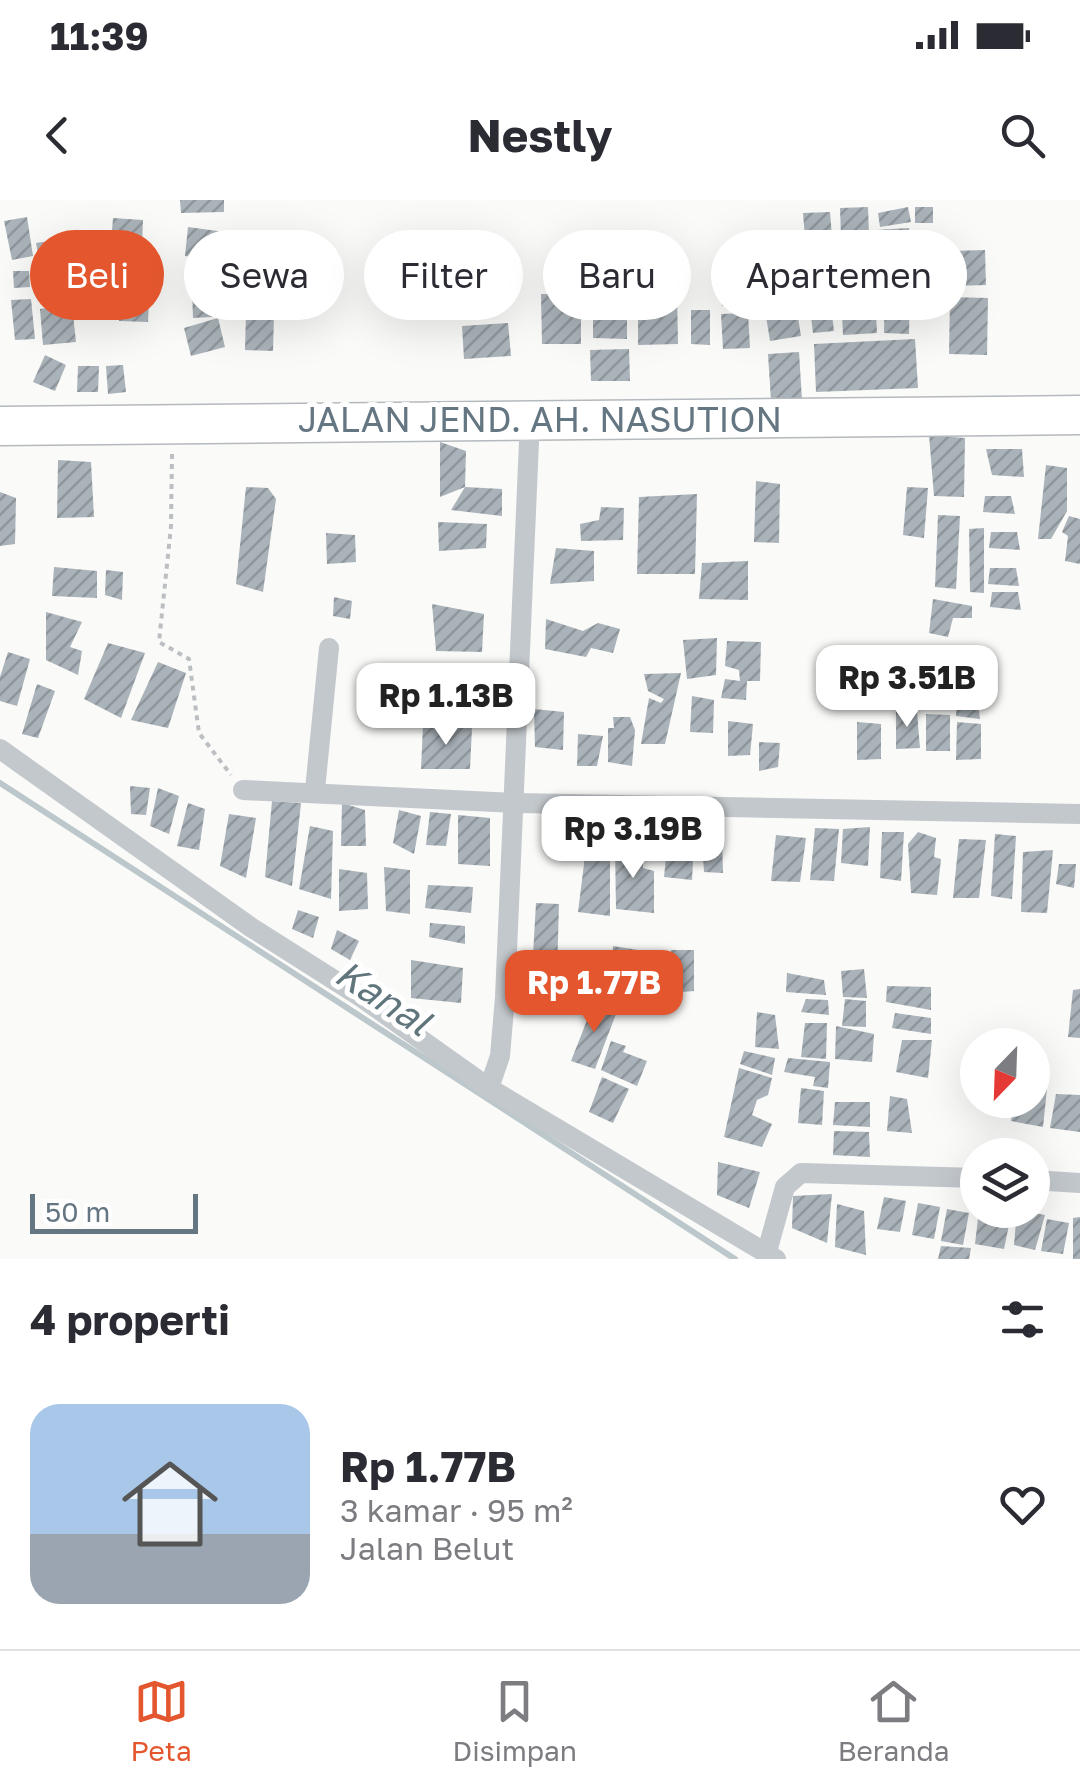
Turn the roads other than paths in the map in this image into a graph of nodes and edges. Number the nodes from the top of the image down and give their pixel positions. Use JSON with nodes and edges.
{"nodes":[{"id":1,"x":1080,"y":415,"type":"edge"},
{"id":2,"x":530,"y":419,"type":"junction"},
{"id":3,"x":0,"y":426,"type":"edge"},
{"id":4,"x":328,"y":648,"type":"dead end"},
{"id":5,"x":0,"y":749,"type":"edge"},
{"id":6,"x":243,"y":790,"type":"road end"},
{"id":7,"x":315,"y":790,"type":"junction"},
{"id":8,"x":517,"y":802,"type":"junction"},
{"id":9,"x":1080,"y":814,"type":"edge"},
{"id":10,"x":489,"y":1088,"type":"junction"},
{"id":11,"x":960,"y":1177,"type":"edge"},
{"id":12,"x":1050,"y":1181,"type":"edge"},
{"id":13,"x":1080,"y":1182,"type":"edge"},
{"id":14,"x":771,"y":1257,"type":"edge"}],
"edges":[{"from":1,"to":2,"type":"highway","name":"JALAN JEND. AH. NASUTION"},
{"from":2,"to":3,"type":"highway","name":"JALAN JEND. AH. NASUTION"},
{"from":2,"to":8,"type":"street"},
{"from":4,"to":7,"type":"street"},
{"from":5,"to":10,"type":"street"},
{"from":6,"to":7,"type":"street"},
{"from":7,"to":8,"type":"street"},
{"from":8,"to":9,"type":"street"},
{"from":8,"to":10,"type":"street"},
{"from":10,"to":14,"type":"street"},
{"from":11,"to":14,"type":"street"},
{"from":12,"to":13,"type":"street"}]}
